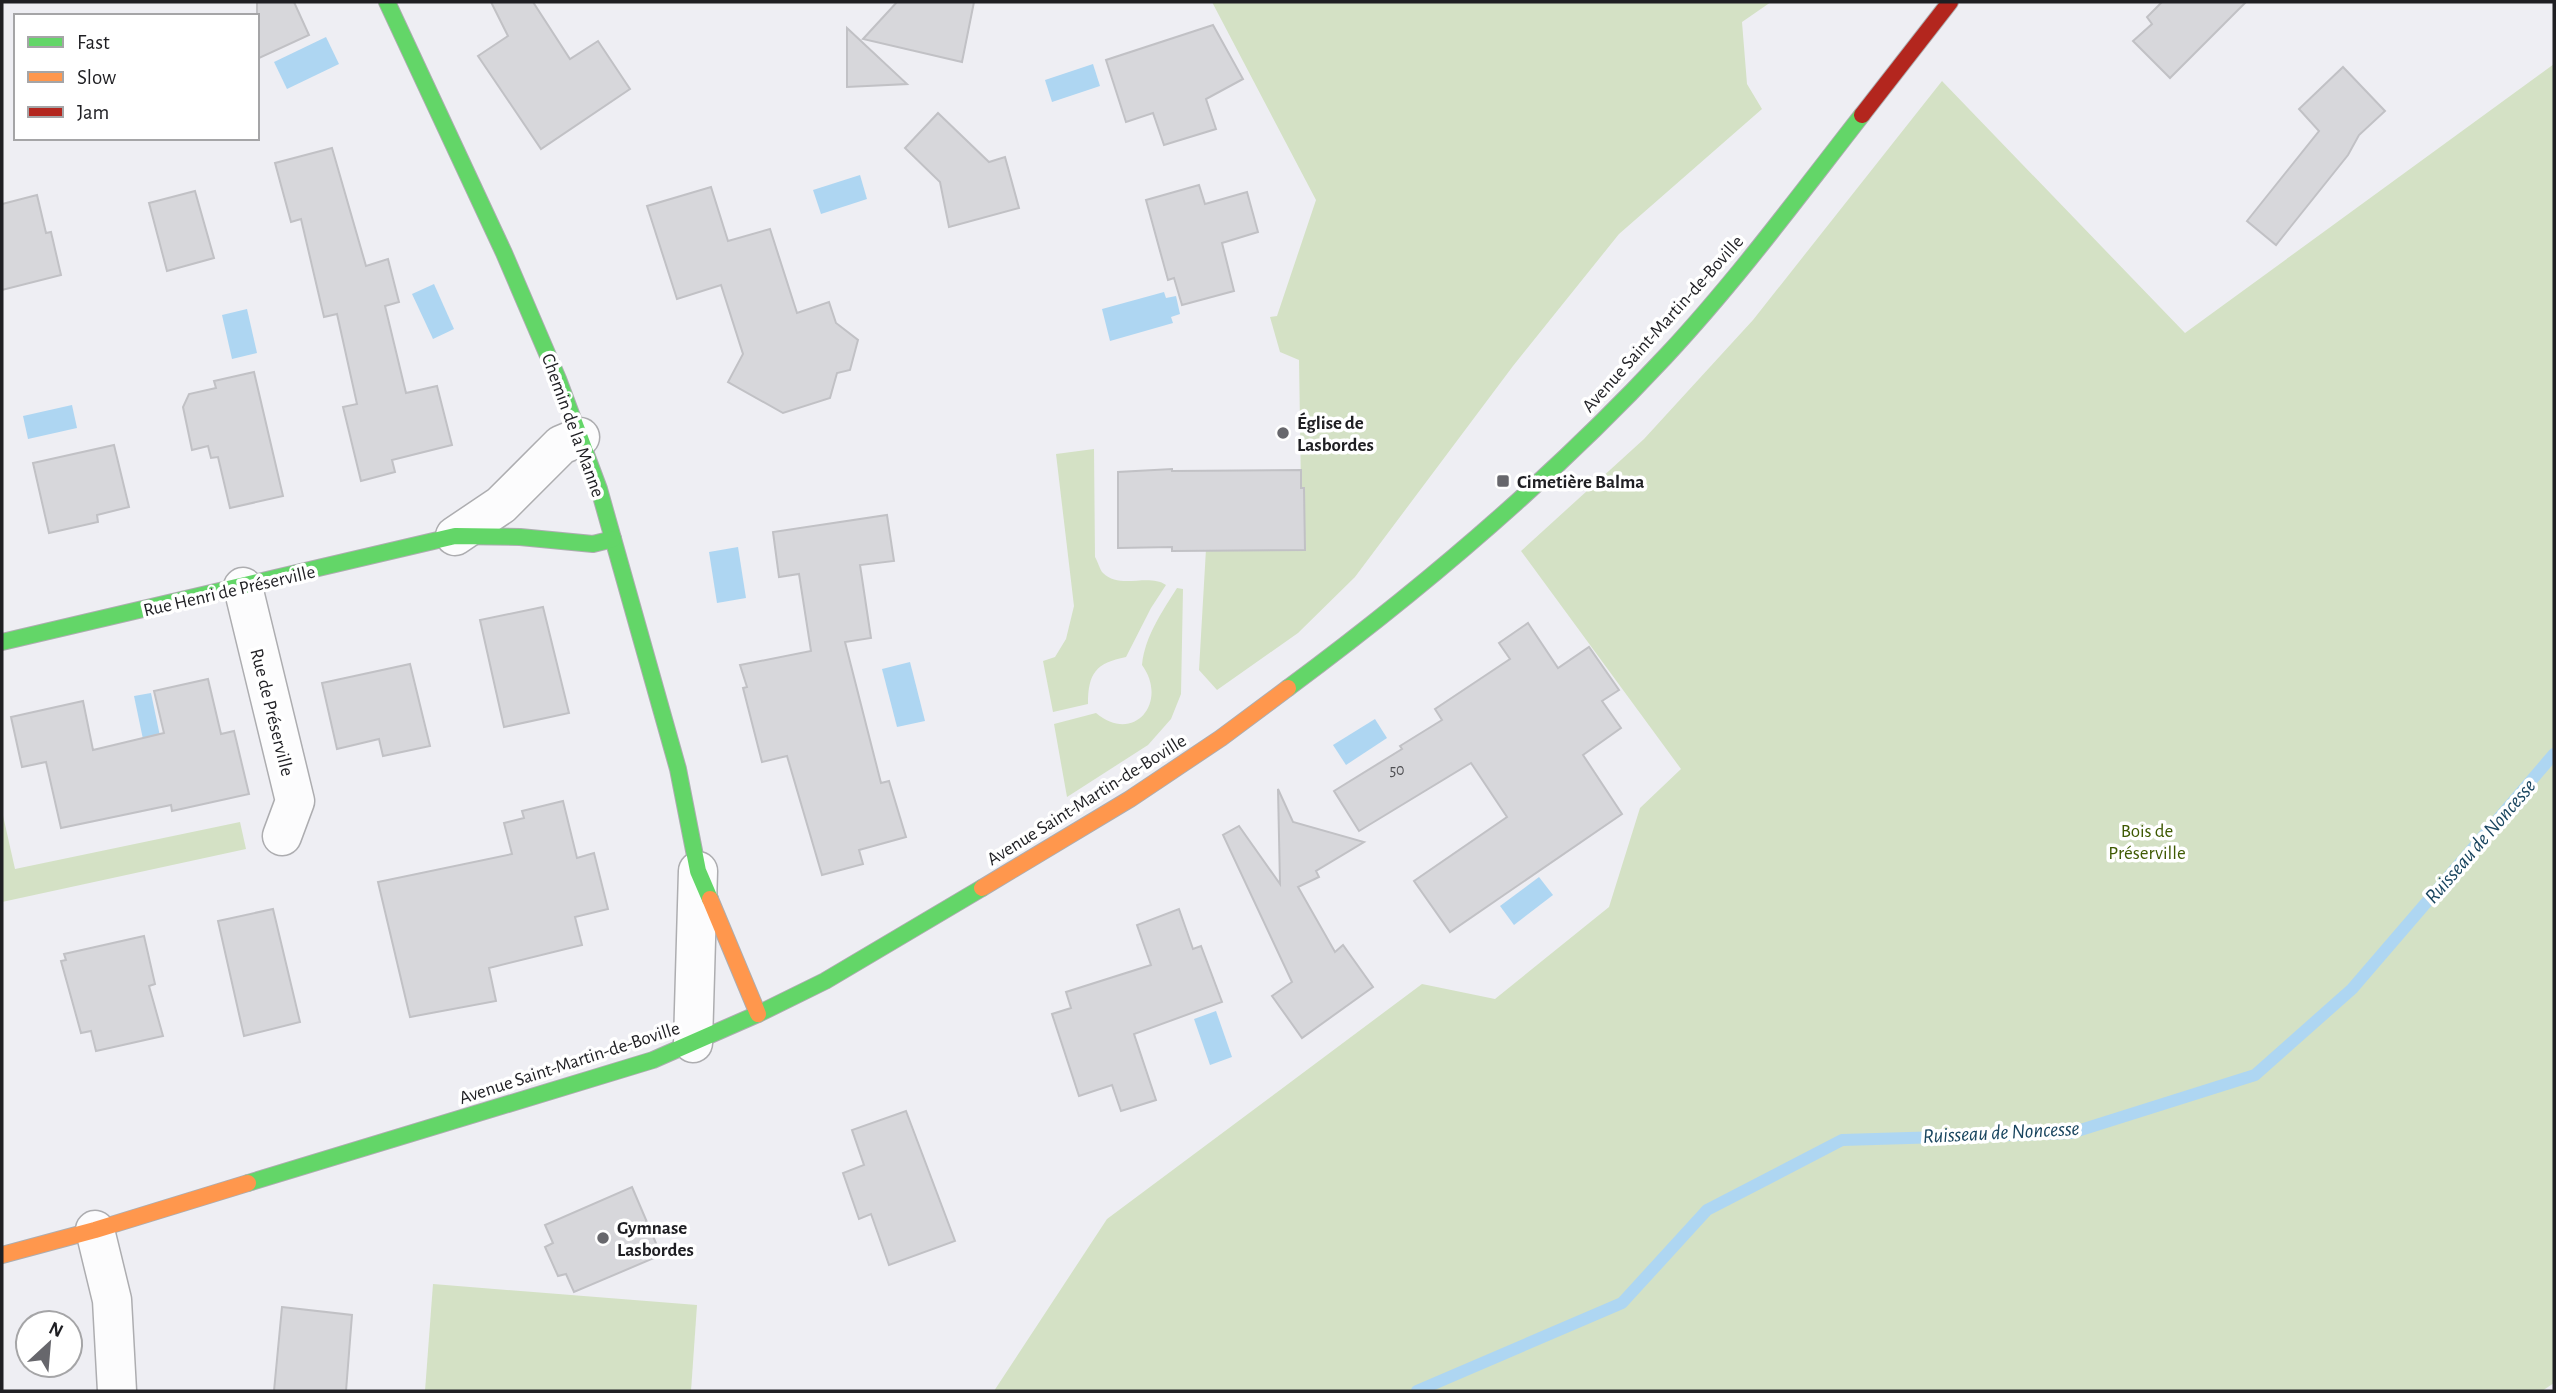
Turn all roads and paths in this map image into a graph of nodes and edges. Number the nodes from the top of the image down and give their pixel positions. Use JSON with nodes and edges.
{"nodes":[{"id":1,"x":387,"y":2,"type":"edge"},
{"id":2,"x":1950,"y":2,"type":"edge"},
{"id":3,"x":580,"y":438,"type":"junction"},
{"id":4,"x":455,"y":536,"type":"junction"},
{"id":5,"x":613,"y":539,"type":"junction"},
{"id":6,"x":243,"y":587,"type":"junction"},
{"id":7,"x":2,"y":642,"type":"edge"},
{"id":8,"x":282,"y":836,"type":"dead end"},
{"id":9,"x":698,"y":871,"type":"junction"},
{"id":10,"x":758,"y":1014,"type":"junction"},
{"id":11,"x":693,"y":1043,"type":"junction"},
{"id":12,"x":95,"y":1230,"type":"junction"},
{"id":13,"x":2,"y":1255,"type":"edge"},
{"id":14,"x":117,"y":1391,"type":"edge"}],
"edges":[{"from":1,"to":3,"type":"street","name":"Chemin de la Manne"},
{"from":2,"to":10,"type":"street","name":"Avenue Saint-Martin-de-Boville"},
{"from":3,"to":4,"type":"street","name":"Rue Henri de Préserville"},
{"from":3,"to":5,"type":"street","name":"Chemin de la Manne"},
{"from":4,"to":5,"type":"street","name":"Rue Henri de Préserville"},
{"from":4,"to":6,"type":"street","name":"Rue Henri de Préserville"},
{"from":5,"to":9,"type":"street","name":"Chemin de la Manne"},
{"from":6,"to":7,"type":"street","name":"Rue Henri de Préserville"},
{"from":6,"to":8,"type":"street","name":"Rue de Préserville"},
{"from":9,"to":10,"type":"street","name":"Chemin de la Manne"},
{"from":9,"to":11,"type":"street","name":"Chemin de la Manne"},
{"from":10,"to":11,"type":"street","name":"Avenue Saint-Martin-de-Boville"},
{"from":11,"to":12,"type":"street","name":"Avenue Saint-Martin-de-Boville"},
{"from":12,"to":13,"type":"street","name":"Avenue Saint-Martin-de-Boville"},
{"from":12,"to":14,"type":"street"}]}
